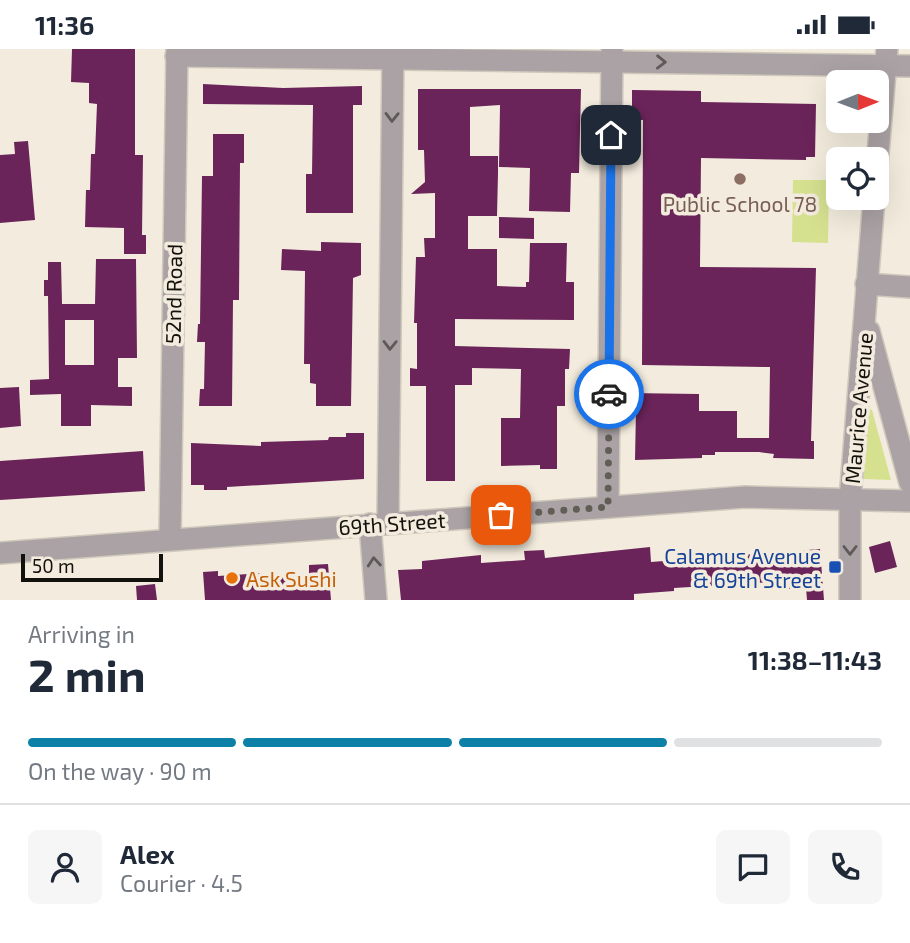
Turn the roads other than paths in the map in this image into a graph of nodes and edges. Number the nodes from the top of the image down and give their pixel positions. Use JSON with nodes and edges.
{"nodes":[{"id":1,"x":176,"y":53,"type":"edge"},
{"id":2,"x":393,"y":54,"type":"edge"},
{"id":3,"x":612,"y":55,"type":"edge"},
{"id":4,"x":887,"y":57,"type":"edge"},
{"id":5,"x":910,"y":66,"type":"edge"},
{"id":6,"x":879,"y":147,"type":"edge"},
{"id":7,"x":873,"y":210,"type":"edge"},
{"id":8,"x":866,"y":284,"type":"junction"},
{"id":9,"x":910,"y":287,"type":"edge"},
{"id":10,"x":865,"y":316,"type":"junction"},
{"id":11,"x":910,"y":483,"type":"edge"},
{"id":12,"x":850,"y":501,"type":"junction"},
{"id":13,"x":910,"y":501,"type":"edge"},
{"id":14,"x":608,"y":507,"type":"junction"},
{"id":15,"x":379,"y":524,"type":"junction"},
{"id":16,"x":170,"y":539,"type":"junction"},
{"id":17,"x":0,"y":553,"type":"edge"},
{"id":18,"x":376,"y":600,"type":"edge"},
{"id":19,"x":850,"y":600,"type":"edge"}],
"edges":[{"from":1,"to":2,"type":"street"},
{"from":1,"to":16,"type":"street","name":"52nd Road"},
{"from":2,"to":3,"type":"street"},
{"from":2,"to":15,"type":"street","one_way":true},
{"from":3,"to":4,"type":"street","one_way":true},
{"from":3,"to":14,"type":"street"},
{"from":4,"to":5,"type":"street"},
{"from":4,"to":6,"type":"street"},
{"from":7,"to":8,"type":"street","name":"Maurice Avenue"},
{"from":8,"to":9,"type":"street"},
{"from":8,"to":10,"type":"street","name":"Maurice Avenue"},
{"from":10,"to":11,"type":"street","name":"Maurice Avenue"},
{"from":10,"to":12,"type":"street","name":"Maurice Avenue"},
{"from":12,"to":13,"type":"street","name":"69th Street"},
{"from":12,"to":14,"type":"street","name":"69th Street"},
{"from":12,"to":19,"type":"street","name":"Maurice Avenue","one_way":true},
{"from":14,"to":15,"type":"street","name":"69th Street"},
{"from":15,"to":16,"type":"street","name":"69th Street"},
{"from":18,"to":15,"type":"street","one_way":true},
{"from":16,"to":17,"type":"street","name":"69th Street"}]}
